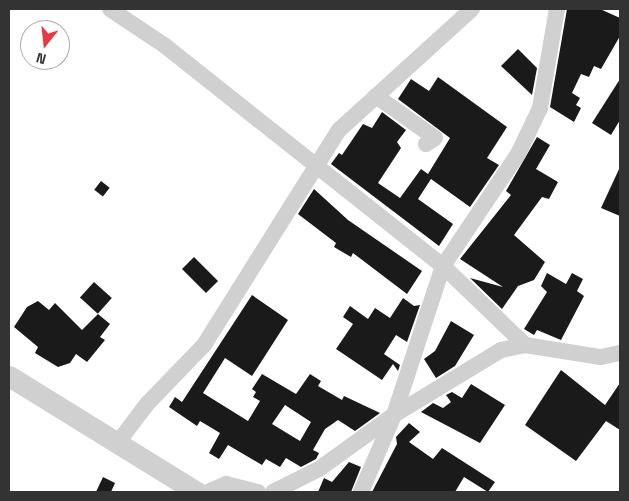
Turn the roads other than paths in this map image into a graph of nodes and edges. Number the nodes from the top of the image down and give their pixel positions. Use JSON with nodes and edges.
{"nodes":[{"id":1,"x":110,"y":9,"type":"edge"},
{"id":2,"x":472,"y":9,"type":"edge"},
{"id":3,"x":557,"y":9,"type":"edge"},
{"id":4,"x":376,"y":96,"type":"junction"},
{"id":5,"x":426,"y":144,"type":"dead end"},
{"id":6,"x":315,"y":166,"type":"junction"},
{"id":7,"x":443,"y":266,"type":"junction"},
{"id":8,"x":525,"y":345,"type":"junction"},
{"id":9,"x":620,"y":353,"type":"edge"},
{"id":10,"x":9,"y":376,"type":"edge"},
{"id":11,"x":394,"y":415,"type":"junction"},
{"id":12,"x":119,"y":441,"type":"junction"},
{"id":13,"x":197,"y":492,"type":"edge"},
{"id":14,"x":208,"y":492,"type":"edge"},
{"id":15,"x":258,"y":492,"type":"edge"},
{"id":16,"x":273,"y":492,"type":"edge"},
{"id":17,"x":361,"y":492,"type":"edge"}],
"edges":[{"from":1,"to":6,"type":"street"},
{"from":2,"to":4,"type":"street"},
{"from":3,"to":7,"type":"street"},
{"from":4,"to":5,"type":"street"},
{"from":4,"to":6,"type":"street"},
{"from":6,"to":7,"type":"street"},
{"from":6,"to":12,"type":"street"},
{"from":7,"to":8,"type":"street"},
{"from":7,"to":11,"type":"street"},
{"from":8,"to":9,"type":"street"},
{"from":8,"to":11,"type":"street"},
{"from":10,"to":12,"type":"street"},
{"from":11,"to":16,"type":"street"},
{"from":11,"to":17,"type":"street"},
{"from":12,"to":13,"type":"street"},
{"from":14,"to":15,"type":"street"}]}
